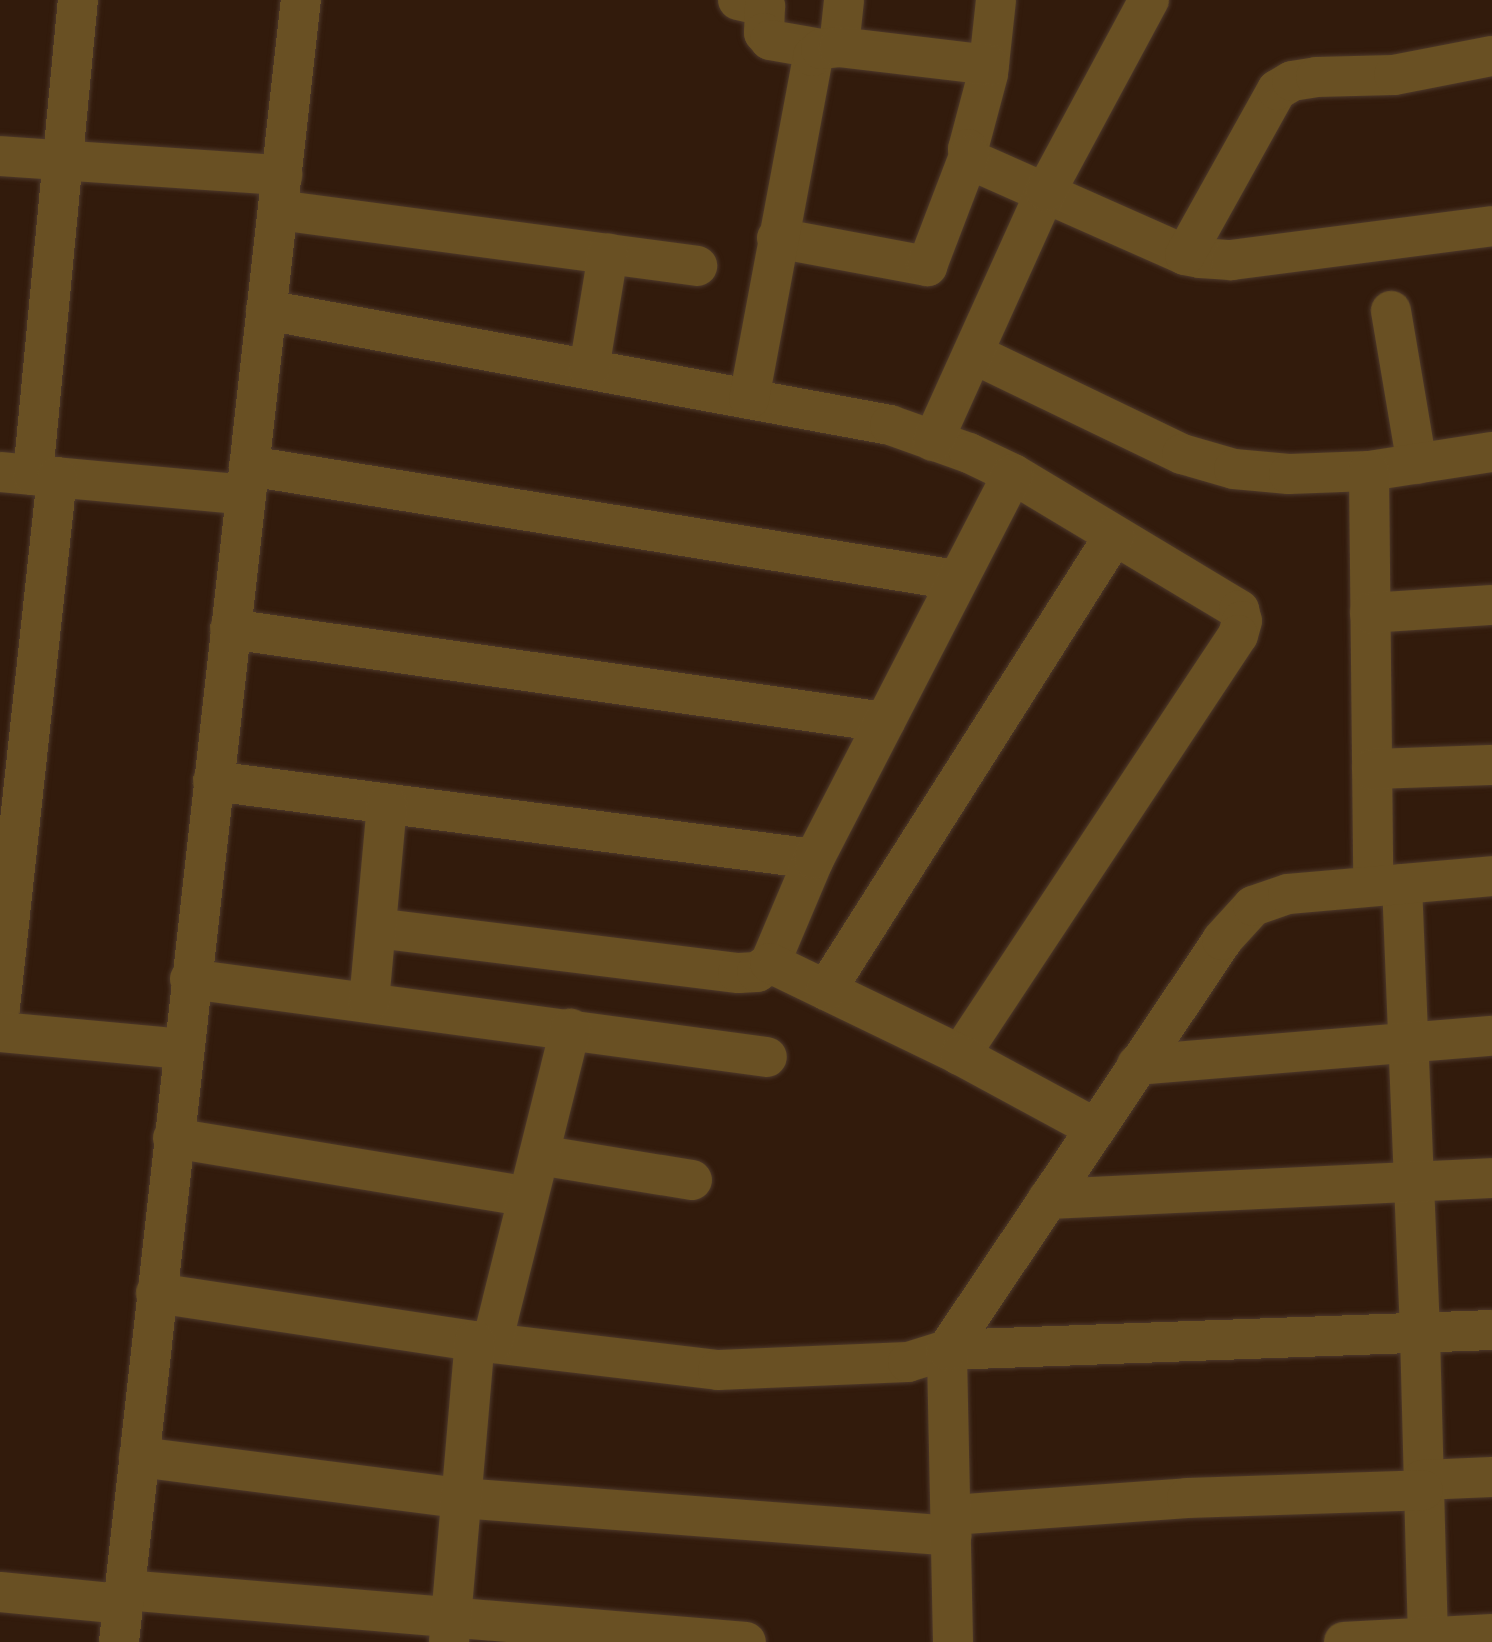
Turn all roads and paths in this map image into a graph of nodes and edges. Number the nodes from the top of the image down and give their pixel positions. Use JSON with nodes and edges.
{"nodes":[{"id":1,"x":78,"y":0,"type":"edge"},
{"id":2,"x":301,"y":0,"type":"edge"},
{"id":3,"x":738,"y":0,"type":"edge"},
{"id":4,"x":844,"y":0,"type":"edge"},
{"id":5,"x":996,"y":0,"type":"edge"},
{"id":6,"x":1149,"y":0,"type":"edge"},
{"id":7,"x":830,"y":48,"type":"junction"},
{"id":8,"x":1492,"y":56,"type":"edge"},
{"id":9,"x":989,"y":65,"type":"junction"},
{"id":10,"x":0,"y":156,"type":"edge"},
{"id":11,"x":969,"y":156,"type":"junction"},
{"id":12,"x":63,"y":161,"type":"junction"},
{"id":13,"x":1046,"y":191,"type":"junction"},
{"id":14,"x":280,"y":192,"type":"junction"},
{"id":15,"x":1492,"y":226,"type":"edge"},
{"id":16,"x":777,"y":238,"type":"junction"},
{"id":17,"x":608,"y":254,"type":"junction"},
{"id":18,"x":1185,"y":255,"type":"junction"},
{"id":19,"x":697,"y":266,"type":"dead end"},
{"id":20,"x":266,"y":310,"type":"junction"},
{"id":21,"x":1391,"y":311,"type":"dead end"},
{"id":22,"x":974,"y":354,"type":"junction"},
{"id":23,"x":589,"y":369,"type":"junction"},
{"id":24,"x":749,"y":399,"type":"junction"},
{"id":25,"x":933,"y":441,"type":"junction"},
{"id":26,"x":1492,"y":452,"type":"edge"},
{"id":27,"x":1417,"y":464,"type":"junction"},
{"id":28,"x":1369,"y":471,"type":"junction"},
{"id":29,"x":1013,"y":474,"type":"junction"},
{"id":30,"x":30,"y":475,"type":"edge"},
{"id":31,"x":247,"y":481,"type":"junction"},
{"id":32,"x":1114,"y":536,"type":"junction"},
{"id":33,"x":956,"y":580,"type":"junction"},
{"id":34,"x":1492,"y":605,"type":"edge"},
{"id":35,"x":1370,"y":613,"type":"junction"},
{"id":36,"x":230,"y":629,"type":"junction"},
{"id":37,"x":884,"y":722,"type":"junction"},
{"id":38,"x":1492,"y":765,"type":"edge"},
{"id":39,"x":1372,"y":769,"type":"junction"},
{"id":40,"x":213,"y":781,"type":"junction"},
{"id":41,"x":387,"y":805,"type":"junction"},
{"id":42,"x":814,"y":859,"type":"junction"},
{"id":43,"x":1492,"y":876,"type":"edge"},
{"id":44,"x":1388,"y":885,"type":"junction"},
{"id":45,"x":376,"y":928,"type":"junction"},
{"id":46,"x":770,"y":963,"type":"junction"},
{"id":47,"x":190,"y":979,"type":"junction"},
{"id":48,"x":826,"y":990,"type":"junction"},
{"id":49,"x":369,"y":1002,"type":"junction"},
{"id":50,"x":0,"y":1007,"type":"edge"},
{"id":51,"x":570,"y":1029,"type":"junction"},
{"id":52,"x":0,"y":1032,"type":"edge"},
{"id":53,"x":1492,"y":1036,"type":"edge"},
{"id":54,"x":1409,"y":1044,"type":"junction"},
{"id":55,"x":182,"y":1049,"type":"junction"},
{"id":56,"x":960,"y":1055,"type":"junction"},
{"id":57,"x":767,"y":1057,"type":"dead end"},
{"id":58,"x":1137,"y":1065,"type":"junction"},
{"id":59,"x":1095,"y":1128,"type":"junction"},
{"id":60,"x":173,"y":1138,"type":"junction"},
{"id":61,"x":539,"y":1155,"type":"junction"},
{"id":62,"x":1492,"y":1178,"type":"edge"},
{"id":63,"x":692,"y":1180,"type":"dead end"},
{"id":64,"x":1415,"y":1183,"type":"junction"},
{"id":65,"x":528,"y":1197,"type":"junction"},
{"id":66,"x":1048,"y":1199,"type":"junction"},
{"id":67,"x":156,"y":1293,"type":"junction"},
{"id":68,"x":1492,"y":1330,"type":"edge"},
{"id":69,"x":1420,"y":1334,"type":"junction"},
{"id":70,"x":484,"y":1342,"type":"junction"},
{"id":71,"x":947,"y":1350,"type":"junction"},
{"id":72,"x":139,"y":1457,"type":"junction"},
{"id":73,"x":1492,"y":1477,"type":"edge"},
{"id":74,"x":1423,"y":1485,"type":"junction"},
{"id":75,"x":461,"y":1498,"type":"junction"},
{"id":76,"x":952,"y":1526,"type":"junction"},
{"id":77,"x":0,"y":1592,"type":"edge"},
{"id":78,"x":122,"y":1612,"type":"edge"},
{"id":79,"x":450,"y":1631,"type":"edge"},
{"id":80,"x":1492,"y":1634,"type":"edge"},
{"id":81,"x":1428,"y":1640,"type":"edge"},
{"id":82,"x":746,"y":1642,"type":"edge"},
{"id":83,"x":953,"y":1642,"type":"edge"},
{"id":84,"x":1344,"y":1642,"type":"edge"}],
"edges":[{"from":1,"to":12,"type":"street"},
{"from":2,"to":14,"type":"street"},
{"from":3,"to":7,"type":"street"},
{"from":4,"to":7,"type":"street"},
{"from":5,"to":9,"type":"street"},
{"from":6,"to":13,"type":"street"},
{"from":7,"to":9,"type":"street"},
{"from":7,"to":16,"type":"street"},
{"from":8,"to":18,"type":"street"},
{"from":9,"to":11,"type":"street"},
{"from":10,"to":12,"type":"street"},
{"from":11,"to":13,"type":"street"},
{"from":11,"to":16,"type":"street"},
{"from":12,"to":14,"type":"street"},
{"from":12,"to":30,"type":"street"},
{"from":13,"to":18,"type":"street"},
{"from":13,"to":22,"type":"street"},
{"from":14,"to":17,"type":"street"},
{"from":14,"to":20,"type":"street"},
{"from":15,"to":18,"type":"street"},
{"from":16,"to":24,"type":"street"},
{"from":17,"to":19,"type":"street"},
{"from":17,"to":23,"type":"street"},
{"from":20,"to":23,"type":"street"},
{"from":20,"to":31,"type":"street"},
{"from":21,"to":27,"type":"street"},
{"from":22,"to":25,"type":"street"},
{"from":22,"to":28,"type":"street"},
{"from":23,"to":24,"type":"street"},
{"from":24,"to":25,"type":"street"},
{"from":25,"to":29,"type":"street"},
{"from":26,"to":27,"type":"street"},
{"from":27,"to":28,"type":"street"},
{"from":28,"to":35,"type":"street"},
{"from":29,"to":32,"type":"street"},
{"from":29,"to":33,"type":"street"},
{"from":30,"to":31,"type":"street"},
{"from":30,"to":50,"type":"street"},
{"from":31,"to":33,"type":"street"},
{"from":31,"to":36,"type":"street"},
{"from":32,"to":48,"type":"street"},
{"from":32,"to":56,"type":"street"},
{"from":33,"to":37,"type":"street"},
{"from":34,"to":35,"type":"street"},
{"from":35,"to":39,"type":"street"},
{"from":36,"to":37,"type":"street"},
{"from":36,"to":40,"type":"street"},
{"from":37,"to":42,"type":"street"},
{"from":38,"to":39,"type":"street"},
{"from":39,"to":44,"type":"street"},
{"from":40,"to":41,"type":"street"},
{"from":40,"to":47,"type":"street"},
{"from":41,"to":42,"type":"street"},
{"from":41,"to":45,"type":"street"},
{"from":42,"to":46,"type":"street"},
{"from":43,"to":44,"type":"street"},
{"from":44,"to":54,"type":"street"},
{"from":44,"to":58,"type":"street"},
{"from":45,"to":46,"type":"street"},
{"from":45,"to":49,"type":"street"},
{"from":46,"to":48,"type":"street"},
{"from":47,"to":49,"type":"street"},
{"from":47,"to":55,"type":"street"},
{"from":48,"to":56,"type":"street"},
{"from":49,"to":51,"type":"street"},
{"from":51,"to":57,"type":"street"},
{"from":51,"to":61,"type":"street"},
{"from":52,"to":55,"type":"street"},
{"from":53,"to":54,"type":"street"},
{"from":54,"to":58,"type":"street"},
{"from":54,"to":64,"type":"street"},
{"from":55,"to":60,"type":"street"},
{"from":56,"to":59,"type":"street"},
{"from":58,"to":59,"type":"street"},
{"from":59,"to":66,"type":"street"},
{"from":60,"to":65,"type":"street"},
{"from":60,"to":67,"type":"street"},
{"from":61,"to":63,"type":"street"},
{"from":61,"to":65,"type":"street"},
{"from":62,"to":64,"type":"street"},
{"from":64,"to":66,"type":"street"},
{"from":64,"to":69,"type":"street"},
{"from":65,"to":70,"type":"street"},
{"from":66,"to":71,"type":"street"},
{"from":67,"to":70,"type":"street"},
{"from":67,"to":72,"type":"street"},
{"from":68,"to":69,"type":"street"},
{"from":69,"to":71,"type":"street"},
{"from":69,"to":74,"type":"street"},
{"from":70,"to":71,"type":"street"},
{"from":70,"to":75,"type":"street"},
{"from":71,"to":76,"type":"street"},
{"from":72,"to":75,"type":"street"},
{"from":72,"to":78,"type":"street"},
{"from":73,"to":74,"type":"street"},
{"from":74,"to":76,"type":"street"},
{"from":74,"to":81,"type":"street"},
{"from":75,"to":76,"type":"street"},
{"from":75,"to":79,"type":"street"},
{"from":76,"to":83,"type":"street"},
{"from":77,"to":78,"type":"street"},
{"from":78,"to":79,"type":"street"},
{"from":79,"to":82,"type":"street"},
{"from":80,"to":81,"type":"street"},
{"from":81,"to":84,"type":"street"}]}
